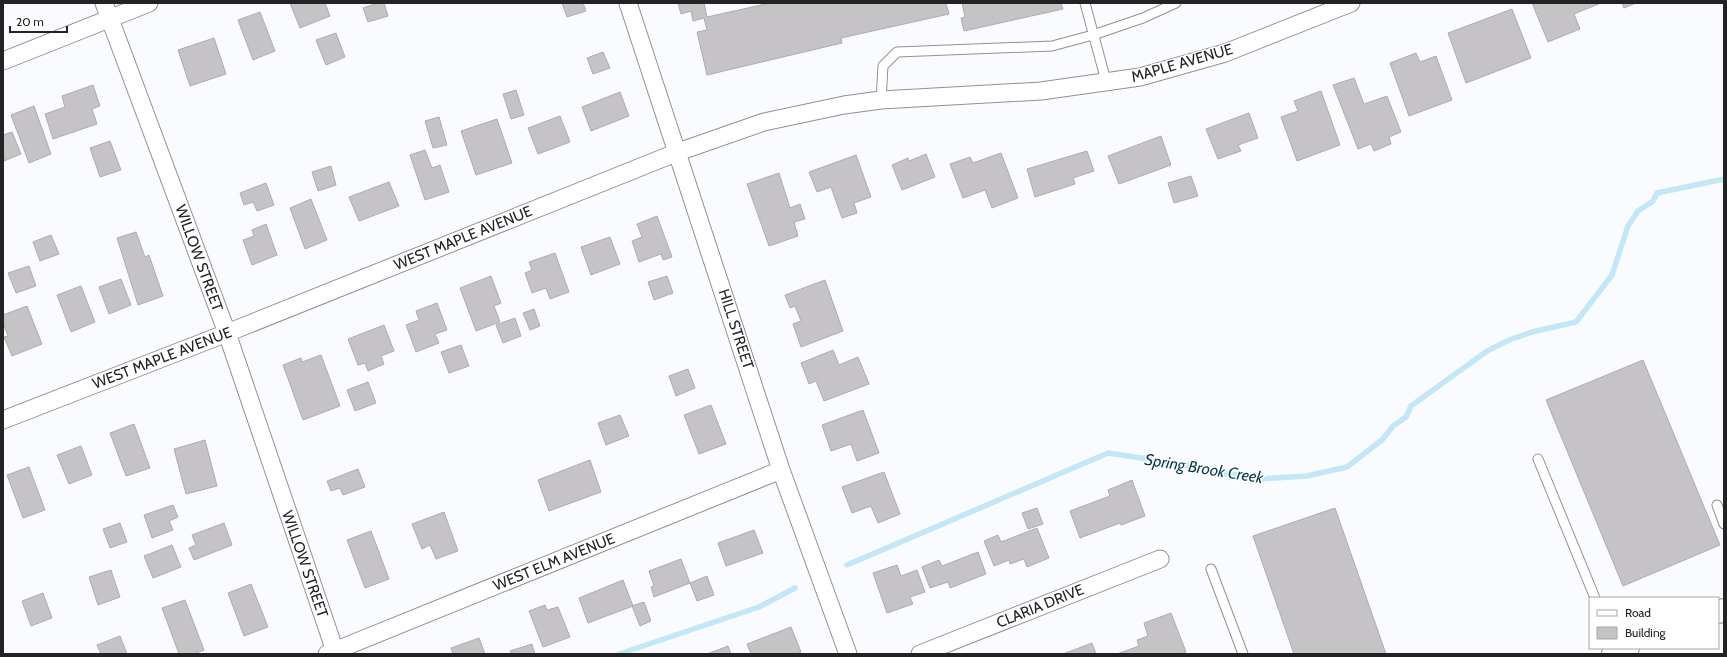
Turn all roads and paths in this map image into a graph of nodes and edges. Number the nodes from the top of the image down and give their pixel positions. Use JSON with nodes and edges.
{"nodes":[{"id":1,"x":149,"y":3,"type":"edge"},
{"id":2,"x":628,"y":3,"type":"edge"},
{"id":3,"x":1085,"y":3,"type":"edge"},
{"id":4,"x":1176,"y":3,"type":"edge"},
{"id":5,"x":1351,"y":3,"type":"edge"},
{"id":6,"x":107,"y":11,"type":"edge"},
{"id":7,"x":1093,"y":36,"type":"junction"},
{"id":8,"x":3,"y":61,"type":"edge"},
{"id":9,"x":1106,"y":81,"type":"junction"},
{"id":10,"x":933,"y":97,"type":"joint"},
{"id":11,"x":881,"y":100,"type":"junction"},
{"id":12,"x":678,"y":152,"type":"junction"},
{"id":13,"x":227,"y":333,"type":"junction"},
{"id":14,"x":3,"y":420,"type":"edge"},
{"id":15,"x":1538,"y":459,"type":"dead end"},
{"id":16,"x":782,"y":470,"type":"junction"},
{"id":17,"x":1717,"y":505,"type":"dead end"},
{"id":18,"x":1724,"y":524,"type":"edge"},
{"id":19,"x":1160,"y":559,"type":"dead end"},
{"id":20,"x":1211,"y":569,"type":"dead end"},
{"id":21,"x":1595,"y":597,"type":"edge"},
{"id":22,"x":331,"y":652,"type":"edge"},
{"id":23,"x":848,"y":654,"type":"edge"},
{"id":24,"x":920,"y":654,"type":"edge"},
{"id":25,"x":1243,"y":654,"type":"edge"}],
"edges":[{"from":1,"to":6,"type":"street"},
{"from":2,"to":12,"type":"street","name":"HILL STREET"},
{"from":3,"to":7,"type":"lane"},
{"from":4,"to":7,"type":"lane"},
{"from":5,"to":9,"type":"street","name":"MAPLE AVENUE"},
{"from":6,"to":8,"type":"street"},
{"from":6,"to":13,"type":"street","name":"WILLOW STREET"},
{"from":7,"to":9,"type":"lane"},
{"from":7,"to":11,"type":"lane"},
{"from":9,"to":10,"type":"street","name":"MAPLE AVENUE"},
{"from":10,"to":11,"type":"street","name":"WEST MAPLE AVENUE"},
{"from":11,"to":12,"type":"street","name":"WEST MAPLE AVENUE"},
{"from":12,"to":13,"type":"street","name":"WEST MAPLE AVENUE"},
{"from":12,"to":16,"type":"street","name":"HILL STREET"},
{"from":13,"to":14,"type":"street","name":"WEST MAPLE AVENUE"},
{"from":13,"to":22,"type":"street","name":"WILLOW STREET"},
{"from":15,"to":21,"type":"lane"},
{"from":16,"to":22,"type":"street","name":"WEST ELM AVENUE"},
{"from":16,"to":23,"type":"street","name":"HILL STREET"},
{"from":17,"to":18,"type":"lane"},
{"from":19,"to":24,"type":"street","name":"CLARIA DRIVE"},
{"from":20,"to":25,"type":"lane"}]}
